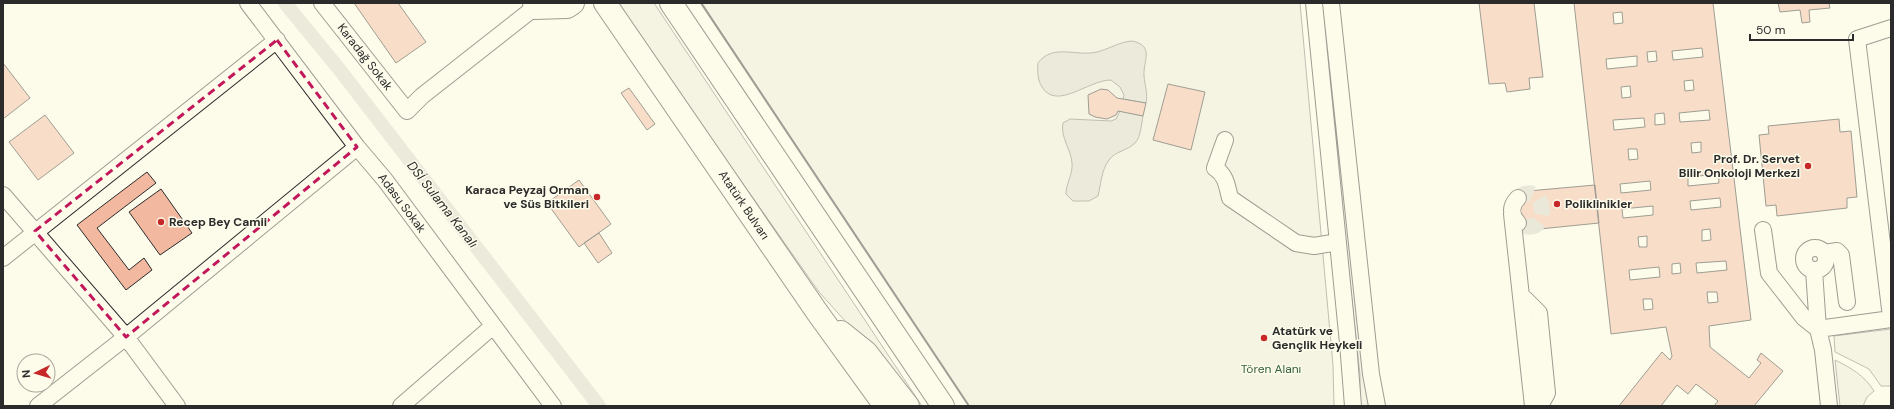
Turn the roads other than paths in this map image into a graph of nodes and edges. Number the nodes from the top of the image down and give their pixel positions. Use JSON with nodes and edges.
{"nodes":[{"id":1,"x":248,"y":3,"type":"edge"},
{"id":2,"x":322,"y":3,"type":"edge"},
{"id":3,"x":573,"y":3,"type":"edge"},
{"id":4,"x":605,"y":3,"type":"edge"},
{"id":5,"x":671,"y":3,"type":"edge"},
{"id":6,"x":681,"y":3,"type":"edge"},
{"id":7,"x":1314,"y":3,"type":"edge"},
{"id":8,"x":1330,"y":3,"type":"edge"},
{"id":9,"x":534,"y":5,"type":"edge"},
{"id":10,"x":686,"y":25,"type":"junction"},
{"id":11,"x":1891,"y":28,"type":"edge"},
{"id":12,"x":277,"y":40,"type":"junction"},
{"id":13,"x":1225,"y":140,"type":"dead end"},
{"id":14,"x":357,"y":147,"type":"junction"},
{"id":15,"x":3,"y":195,"type":"edge"},
{"id":16,"x":1518,"y":198,"type":"dead end"},
{"id":17,"x":1519,"y":223,"type":"junction"},
{"id":18,"x":1763,"y":230,"type":"dead end"},
{"id":19,"x":35,"y":231,"type":"junction"},
{"id":20,"x":1338,"y":242,"type":"junction"},
{"id":21,"x":3,"y":258,"type":"edge"},
{"id":22,"x":1525,"y":299,"type":"junction"},
{"id":23,"x":1847,"y":302,"type":"dead end"},
{"id":24,"x":817,"y":312,"type":"junction"},
{"id":25,"x":1891,"y":318,"type":"edge"},
{"id":26,"x":493,"y":326,"type":"junction"},
{"id":27,"x":1818,"y":329,"type":"junction"},
{"id":28,"x":126,"y":337,"type":"junction"},
{"id":29,"x":38,"y":406,"type":"edge"},
{"id":30,"x":177,"y":406,"type":"edge"},
{"id":31,"x":401,"y":406,"type":"edge"},
{"id":32,"x":553,"y":406,"type":"edge"},
{"id":33,"x":885,"y":406,"type":"edge"},
{"id":34,"x":908,"y":406,"type":"edge"},
{"id":35,"x":943,"y":406,"type":"edge"},
{"id":36,"x":1353,"y":406,"type":"edge"},
{"id":37,"x":1377,"y":406,"type":"edge"},
{"id":38,"x":1533,"y":406,"type":"edge"},
{"id":39,"x":1536,"y":406,"type":"edge"},
{"id":40,"x":1540,"y":406,"type":"edge"},
{"id":41,"x":1829,"y":406,"type":"edge"}],
"edges":[{"from":1,"to":12,"type":"street","name":"Adasu Sokak"},
{"from":2,"to":9,"type":"street","name":"Karadağ Sokak"},
{"from":3,"to":9,"type":"highway"},
{"from":4,"to":24,"type":"highway","name":"Atatürk Bulvarı"},
{"from":5,"to":10,"type":"highway"},
{"from":6,"to":10,"type":"highway"},
{"from":7,"to":20,"type":"street"},
{"from":8,"to":37,"type":"street"},
{"from":10,"to":35,"type":"highway"},
{"from":11,"to":25,"type":"street"},
{"from":12,"to":14,"type":"street","name":"Adasu Sokak"},
{"from":12,"to":19,"type":"street"},
{"from":13,"to":20,"type":"street"},
{"from":14,"to":26,"type":"street","name":"Adasu Sokak"},
{"from":14,"to":28,"type":"street"},
{"from":15,"to":19,"type":"street"},
{"from":16,"to":17,"type":"street"},
{"from":17,"to":22,"type":"street"},
{"from":17,"to":38,"type":"street"},
{"from":18,"to":27,"type":"street"},
{"from":19,"to":21,"type":"street"},
{"from":19,"to":28,"type":"street"},
{"from":20,"to":36,"type":"street"},
{"from":22,"to":39,"type":"street"},
{"from":22,"to":40,"type":"street"},
{"from":23,"to":27,"type":"street"},
{"from":24,"to":33,"type":"highway","name":"Atatürk Bulvarı"},
{"from":24,"to":34,"type":"highway"},
{"from":25,"to":27,"type":"street"},
{"from":26,"to":31,"type":"street"},
{"from":26,"to":32,"type":"street","name":"Adasu Sokak"},
{"from":27,"to":41,"type":"street"},
{"from":28,"to":29,"type":"street"},
{"from":28,"to":30,"type":"street"}]}
